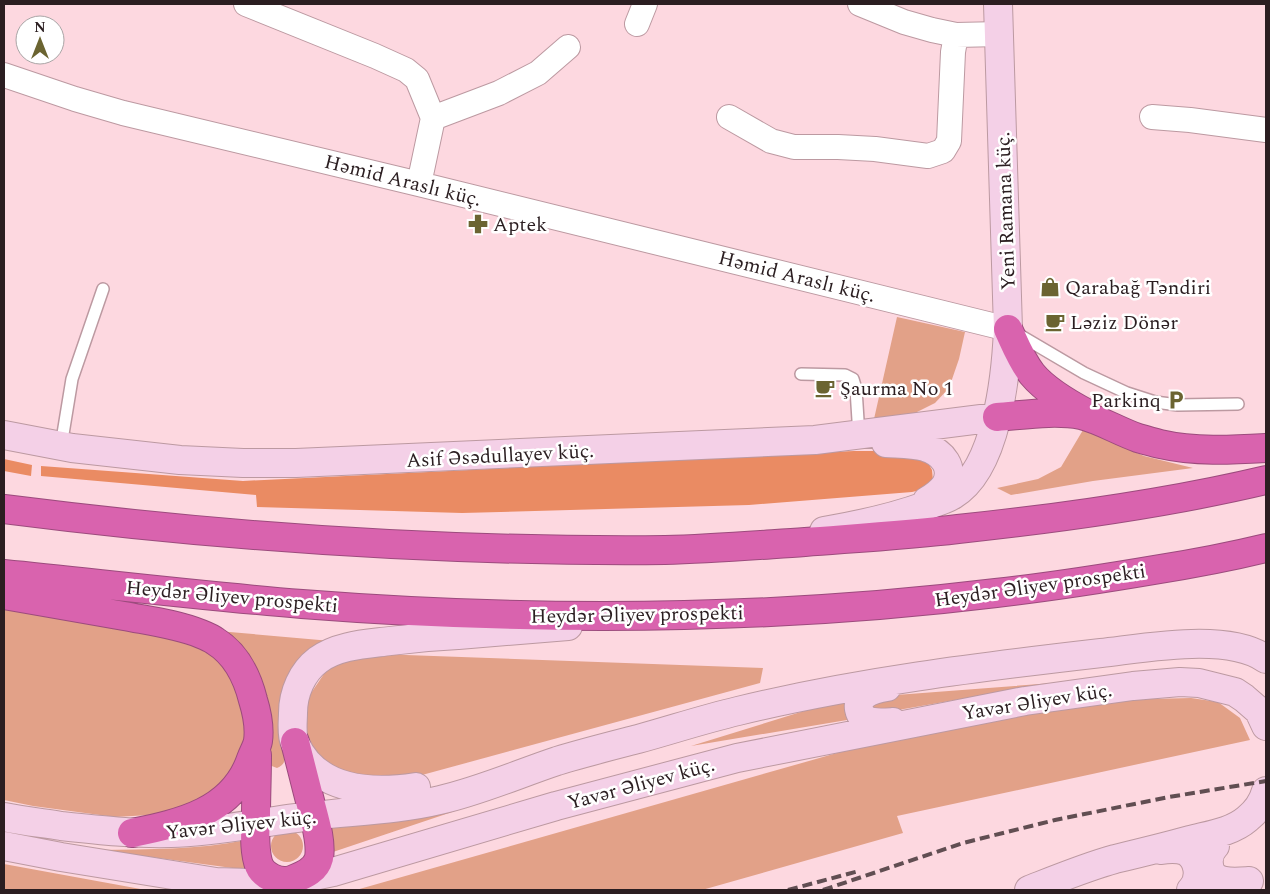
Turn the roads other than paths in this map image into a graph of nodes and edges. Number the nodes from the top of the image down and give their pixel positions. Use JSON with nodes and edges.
{"nodes":[{"id":1,"x":246,"y":4,"type":"edge"},
{"id":2,"x":860,"y":4,"type":"edge"},
{"id":3,"x":998,"y":4,"type":"edge"},
{"id":4,"x":1000,"y":34,"type":"junction"},
{"id":5,"x":956,"y":35,"type":"junction"},
{"id":6,"x":568,"y":47,"type":"dead end"},
{"id":7,"x":4,"y":75,"type":"edge"},
{"id":8,"x":729,"y":117,"type":"dead end"},
{"id":9,"x":1152,"y":117,"type":"dead end"},
{"id":10,"x":433,"y":118,"type":"junction"},
{"id":11,"x":1266,"y":130,"type":"edge"},
{"id":12,"x":419,"y":184,"type":"junction"},
{"id":13,"x":102,"y":290,"type":"dead end"},
{"id":14,"x":1008,"y":329,"type":"junction"},
{"id":15,"x":801,"y":374,"type":"dead end"},
{"id":16,"x":1238,"y":404,"type":"dead end"},
{"id":17,"x":997,"y":418,"type":"junction"},
{"id":18,"x":1103,"y":422,"type":"junction"},
{"id":19,"x":4,"y":435,"type":"edge"},
{"id":20,"x":859,"y":436,"type":"junction"},
{"id":21,"x":814,"y":440,"type":"junction"},
{"id":22,"x":61,"y":446,"type":"junction"},
{"id":23,"x":1266,"y":448,"type":"edge"},
{"id":24,"x":1266,"y":480,"type":"edge"},
{"id":25,"x":4,"y":509,"type":"edge"},
{"id":26,"x":905,"y":514,"type":"junction"},
{"id":27,"x":732,"y":547,"type":"junction"},
{"id":28,"x":1266,"y":548,"type":"edge"},
{"id":29,"x":1266,"y":553,"type":"edge"},
{"id":30,"x":1231,"y":557,"type":"junction"},
{"id":31,"x":4,"y":574,"type":"edge"},
{"id":32,"x":4,"y":595,"type":"edge"},
{"id":33,"x":708,"y":615,"type":"junction"},
{"id":34,"x":1264,"y":657,"type":"edge"},
{"id":35,"x":942,"y":672,"type":"junction"},
{"id":36,"x":958,"y":714,"type":"junction"},
{"id":37,"x":1266,"y":726,"type":"edge"},
{"id":38,"x":258,"y":741,"type":"junction"},
{"id":39,"x":295,"y":742,"type":"junction"},
{"id":40,"x":560,"y":760,"type":"junction"},
{"id":41,"x":1266,"y":791,"type":"edge"},
{"id":42,"x":314,"y":816,"type":"junction"},
{"id":43,"x":4,"y":817,"type":"edge"},
{"id":44,"x":1247,"y":820,"type":"junction"},
{"id":45,"x":256,"y":823,"type":"junction"},
{"id":46,"x":132,"y":833,"type":"junction"},
{"id":47,"x":4,"y":846,"type":"edge"},
{"id":48,"x":1114,"y":860,"type":"junction"},
{"id":49,"x":1258,"y":877,"type":"edge"},
{"id":50,"x":290,"y":881,"type":"junction"},
{"id":51,"x":1029,"y":890,"type":"edge"},
{"id":52,"x":1191,"y":890,"type":"edge"},
{"id":53,"x":1220,"y":890,"type":"edge"}],
"edges":[{"from":1,"to":10,"type":"street"},
{"from":2,"to":5,"type":"street"},
{"from":3,"to":4,"type":"main road","name":"Yeni Ramana küç."},
{"from":4,"to":5,"type":"street"},
{"from":4,"to":14,"type":"main road","name":"Yeni Ramana küç."},
{"from":5,"to":8,"type":"street"},
{"from":6,"to":10,"type":"street"},
{"from":7,"to":12,"type":"street","name":"Həmid Araslı küç."},
{"from":9,"to":11,"type":"street"},
{"from":10,"to":12,"type":"street"},
{"from":12,"to":14,"type":"street","name":"Həmid Araslı küç."},
{"from":13,"to":22,"type":"lane"},
{"from":14,"to":16,"type":"lane"},
{"from":14,"to":17,"type":"main road","name":"Yeni Ramana küç."},
{"from":14,"to":18,"type":"highway"},
{"from":15,"to":20,"type":"lane"},
{"from":17,"to":18,"type":"highway"},
{"from":17,"to":20,"type":"main road","name":"Asif Əsədullayev küç."},
{"from":17,"to":26,"type":"main road","name":"Yeni Ramana küç."},
{"from":18,"to":23,"type":"highway"},
{"from":19,"to":22,"type":"main road","name":"Asif Əsədullayev küç."},
{"from":20,"to":21,"type":"main road","name":"Asif Əsədullayev küç."},
{"from":21,"to":22,"type":"main road","name":"Asif Əsədullayev küç."},
{"from":21,"to":26,"type":"main road"},
{"from":24,"to":27,"type":"highway"},
{"from":25,"to":27,"type":"highway"},
{"from":26,"to":27,"type":"main road"},
{"from":28,"to":30,"type":"highway","name":"Heydər Əliyev prospekti"},
{"from":29,"to":30,"type":"highway"},
{"from":30,"to":33,"type":"highway","name":"Heydər Əliyev prospekti"},
{"from":31,"to":33,"type":"highway","name":"Heydər Əliyev prospekti"},
{"from":32,"to":38,"type":"highway"},
{"from":33,"to":39,"type":"main road"},
{"from":34,"to":35,"type":"main road","name":"Yavər Əliyev küç."},
{"from":35,"to":36,"type":"main road"},
{"from":35,"to":40,"type":"main road","name":"Yavər Əliyev küç."},
{"from":36,"to":37,"type":"main road","name":"Yavər Əliyev küç."},
{"from":36,"to":50,"type":"main road","name":"Yavər Əliyev küç."},
{"from":38,"to":45,"type":"highway"},
{"from":38,"to":46,"type":"highway"},
{"from":39,"to":40,"type":"main road"},
{"from":39,"to":42,"type":"highway"},
{"from":40,"to":42,"type":"main road","name":"Yavər Əliyev küç."},
{"from":41,"to":44,"type":"main road"},
{"from":42,"to":45,"type":"main road","name":"Yavər Əliyev küç."},
{"from":42,"to":50,"type":"highway"},
{"from":43,"to":46,"type":"main road","name":"Yavər Əliyev küç."},
{"from":44,"to":48,"type":"main road"},
{"from":44,"to":49,"type":"main road"},
{"from":45,"to":46,"type":"main road","name":"Yavər Əliyev küç."},
{"from":45,"to":50,"type":"highway"},
{"from":47,"to":50,"type":"main road","name":"Yavər Əliyev küç."},
{"from":48,"to":51,"type":"main road"},
{"from":48,"to":52,"type":"main road"},
{"from":49,"to":53,"type":"main road"}]}
